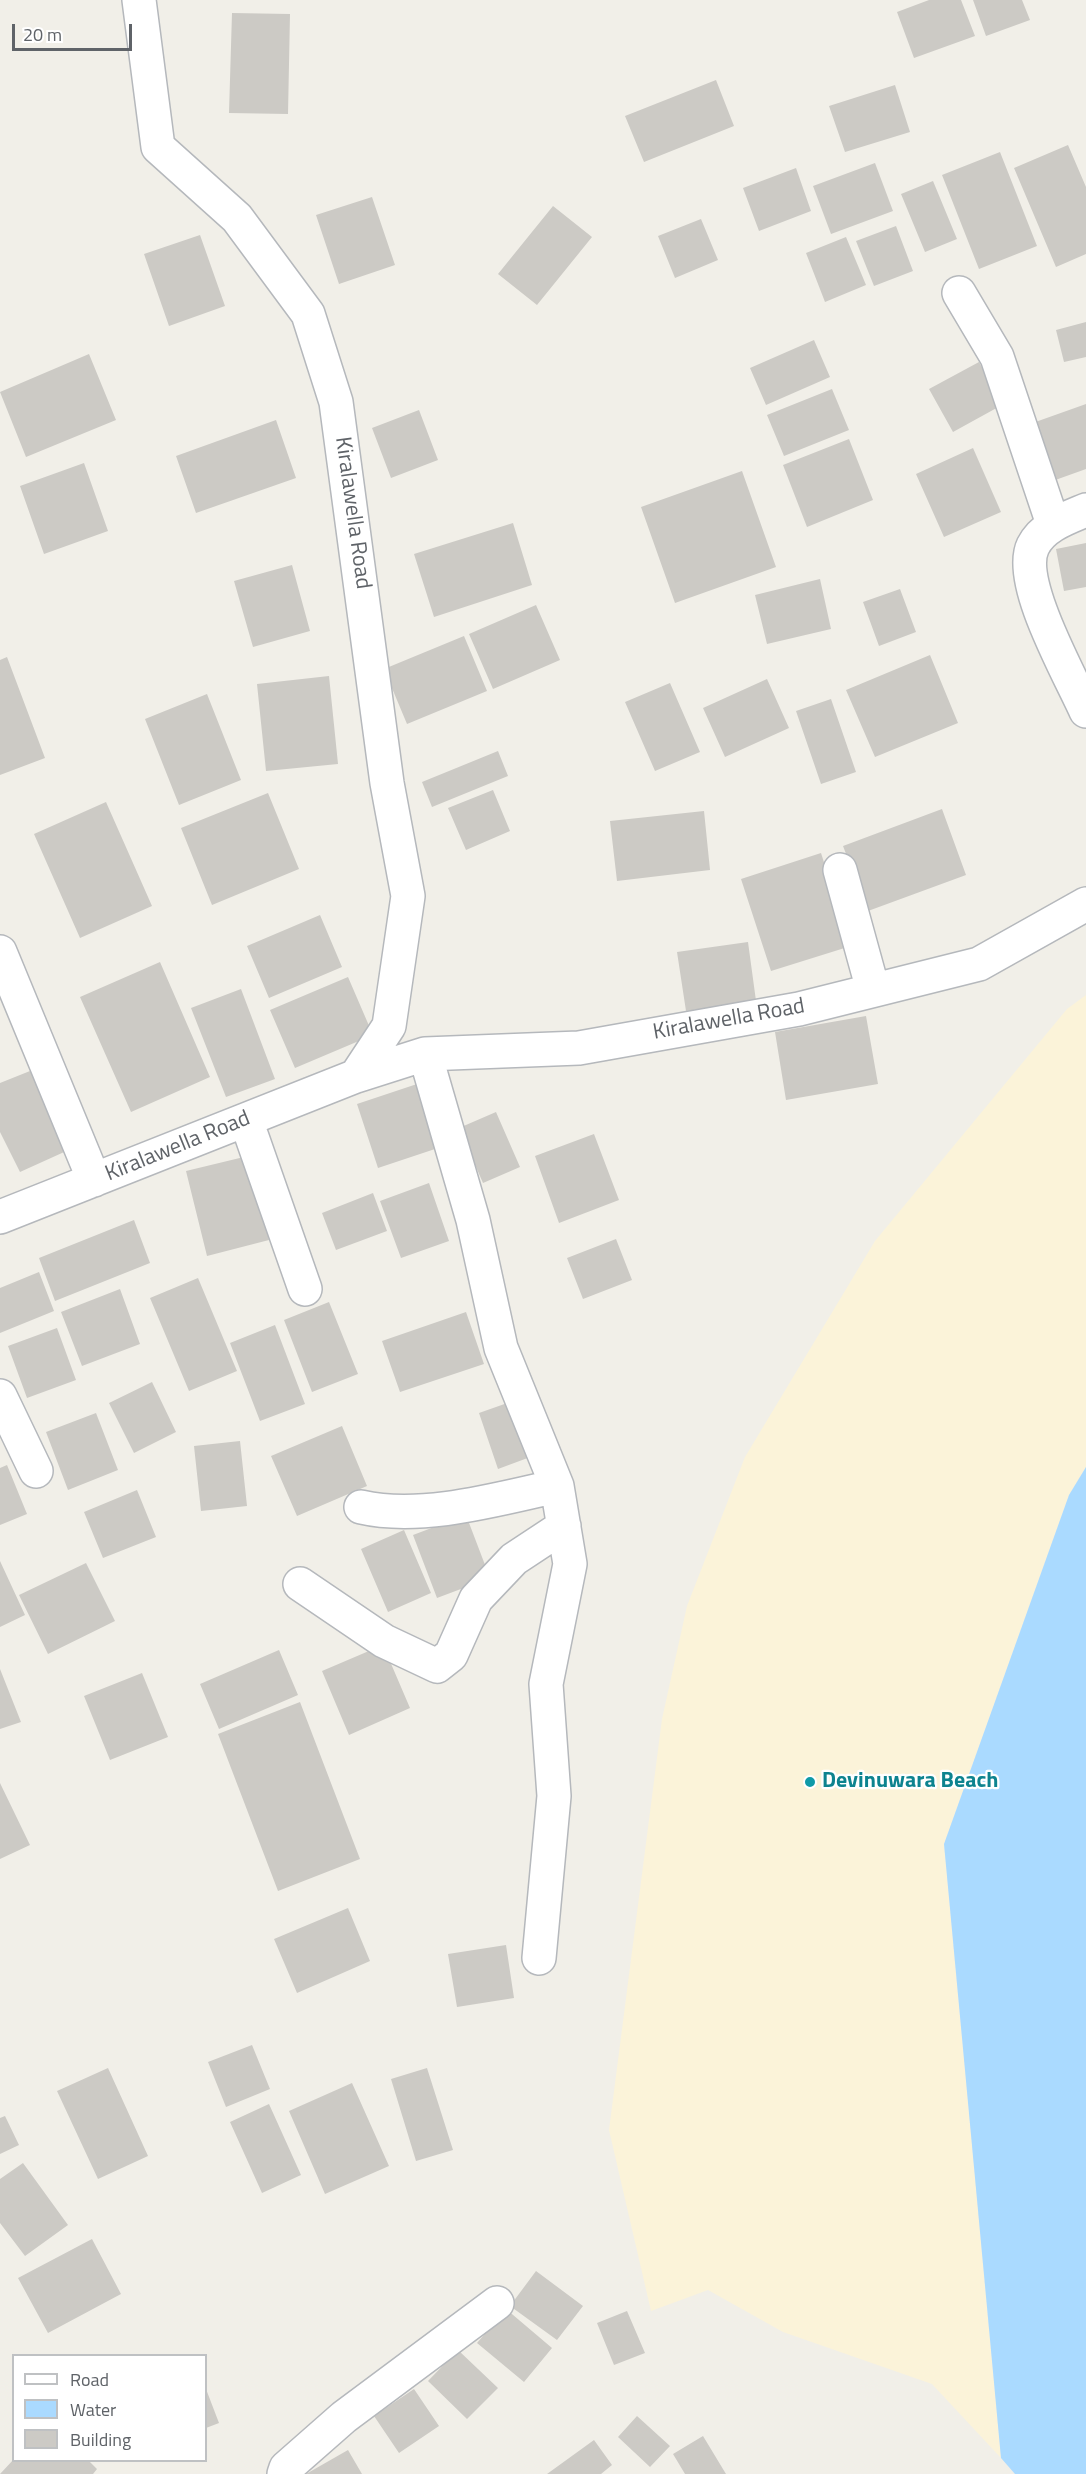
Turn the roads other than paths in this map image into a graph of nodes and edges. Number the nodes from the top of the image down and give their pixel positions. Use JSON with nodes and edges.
{"nodes":[{"id":1,"x":139,"y":0,"type":"edge"},
{"id":2,"x":959,"y":293,"type":"dead end"},
{"id":3,"x":1086,"y":510,"type":"edge"},
{"id":4,"x":1053,"y":524,"type":"junction"},
{"id":5,"x":1086,"y":711,"type":"edge"},
{"id":6,"x":840,"y":870,"type":"dead end"},
{"id":7,"x":1086,"y":904,"type":"edge"},
{"id":8,"x":0,"y":952,"type":"edge"},
{"id":9,"x":873,"y":990,"type":"junction"},
{"id":10,"x":425,"y":1054,"type":"junction"},
{"id":11,"x":356,"y":1076,"type":"junction"},
{"id":12,"x":246,"y":1120,"type":"junction"},
{"id":13,"x":94,"y":1180,"type":"junction"},
{"id":14,"x":0,"y":1217,"type":"edge"},
{"id":15,"x":304,"y":1289,"type":"dead end"},
{"id":16,"x":0,"y":1396,"type":"edge"},
{"id":17,"x":36,"y":1471,"type":"dead end"},
{"id":18,"x":557,"y":1486,"type":"junction"},
{"id":19,"x":361,"y":1507,"type":"dead end"},
{"id":20,"x":564,"y":1526,"type":"junction"},
{"id":21,"x":300,"y":1584,"type":"dead end"},
{"id":22,"x":538,"y":1958,"type":"dead end"},
{"id":23,"x":497,"y":2303,"type":"dead end"},
{"id":24,"x":284,"y":2474,"type":"edge"}],
"edges":[{"from":1,"to":11,"type":"street","name":"Kiralawella Road"},
{"from":2,"to":4,"type":"street"},
{"from":3,"to":4,"type":"street"},
{"from":4,"to":5,"type":"street"},
{"from":6,"to":9,"type":"street"},
{"from":7,"to":9,"type":"street","name":"Kiralawella Road"},
{"from":8,"to":13,"type":"street"},
{"from":9,"to":10,"type":"street","name":"Kiralawella Road"},
{"from":10,"to":11,"type":"street","name":"Kiralawella Road"},
{"from":10,"to":18,"type":"street"},
{"from":11,"to":12,"type":"street","name":"Kiralawella Road"},
{"from":12,"to":13,"type":"street","name":"Kiralawella Road"},
{"from":12,"to":15,"type":"street"},
{"from":13,"to":14,"type":"street","name":"Kiralawella Road"},
{"from":16,"to":17,"type":"street"},
{"from":18,"to":19,"type":"street"},
{"from":18,"to":20,"type":"street"},
{"from":20,"to":21,"type":"street"},
{"from":20,"to":22,"type":"street"},
{"from":23,"to":24,"type":"street"}]}
